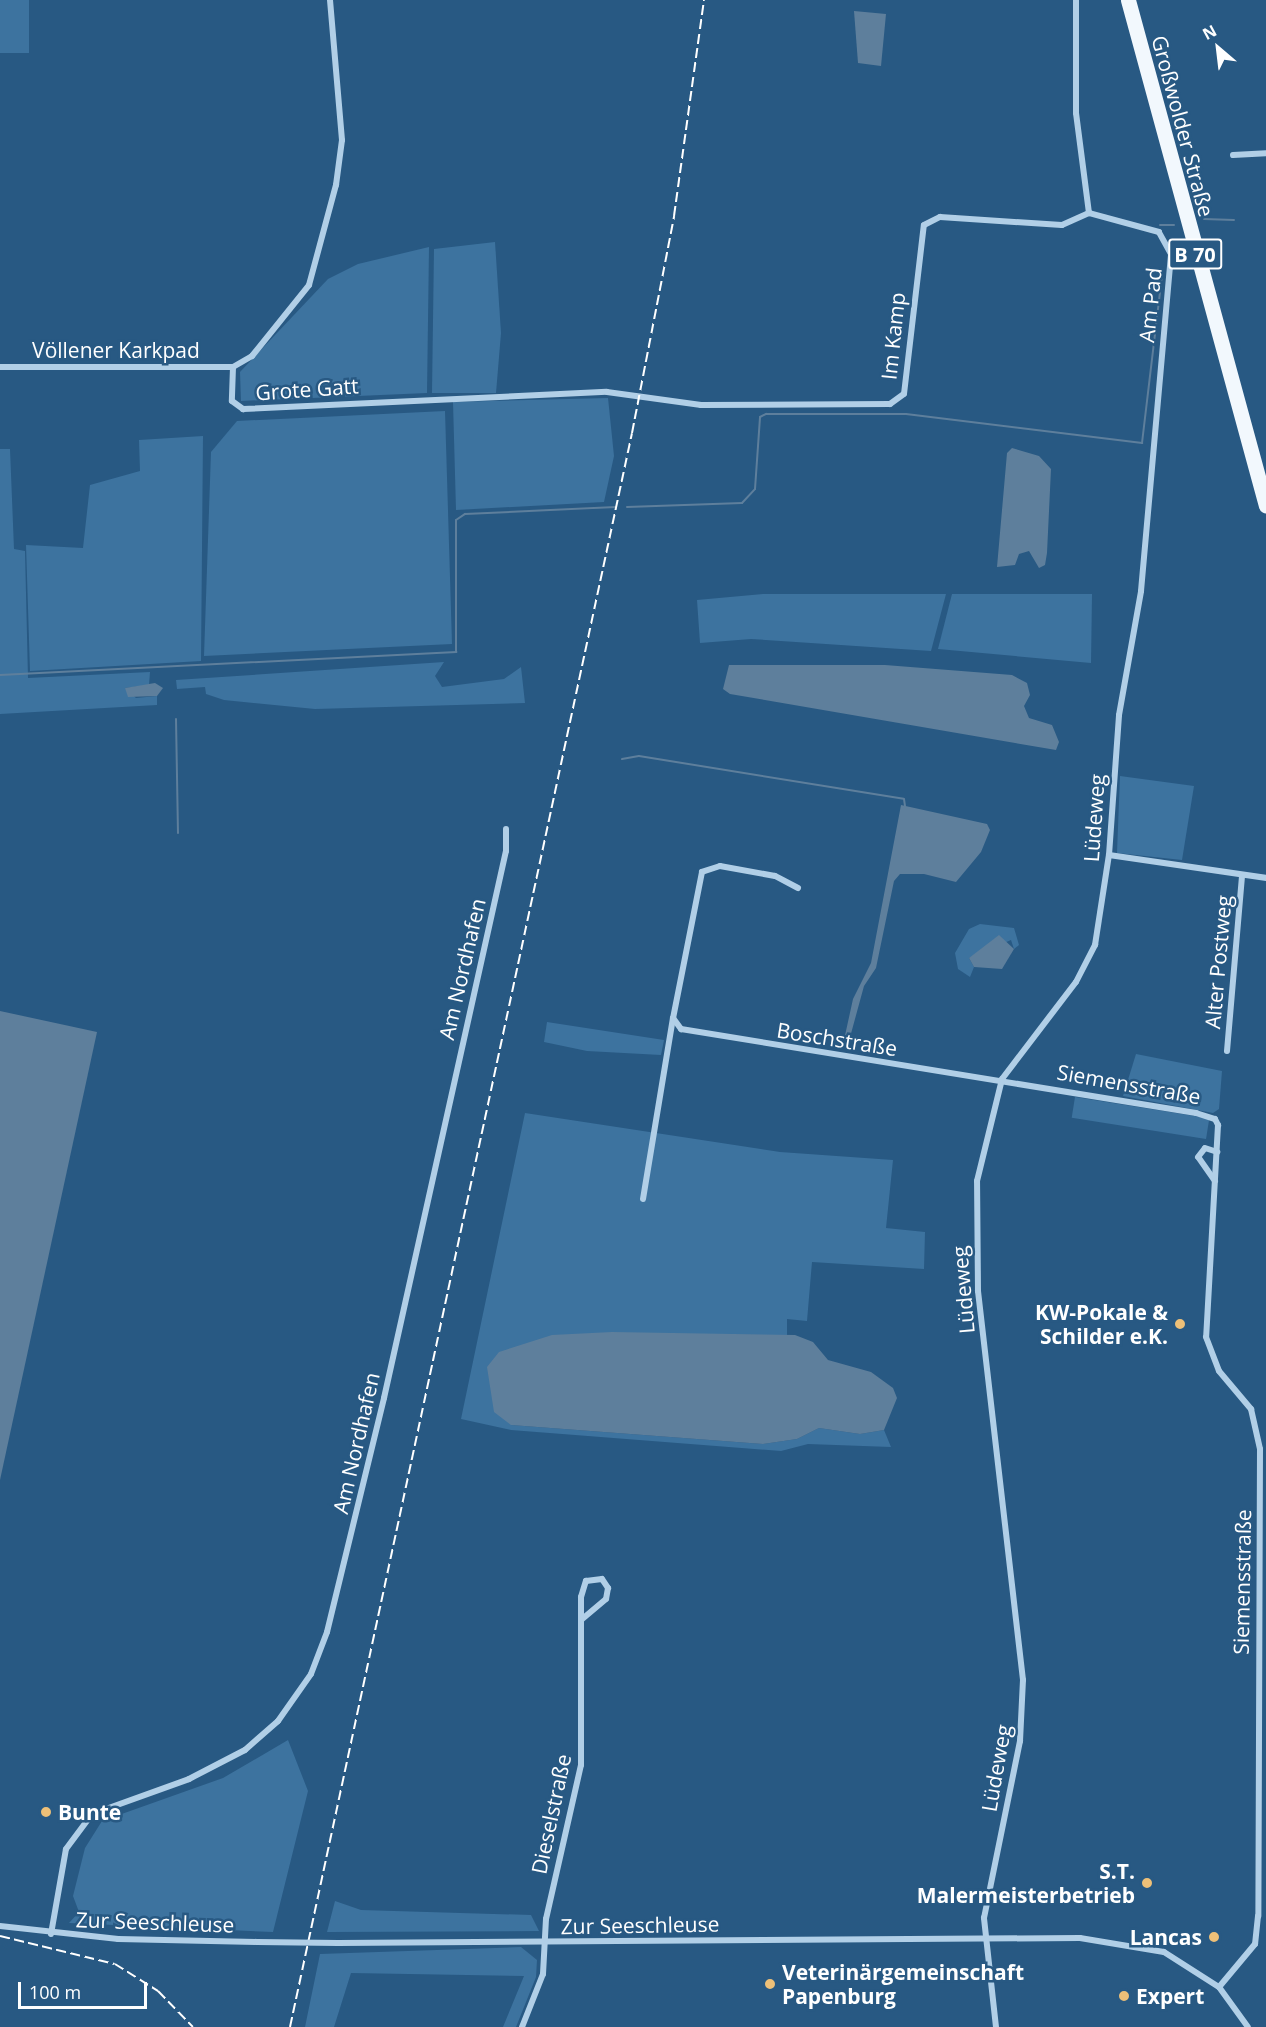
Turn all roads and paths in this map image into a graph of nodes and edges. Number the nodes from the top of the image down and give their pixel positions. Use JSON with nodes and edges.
{"nodes":[{"id":1,"x":330,"y":0,"type":"edge"},
{"id":2,"x":1076,"y":0,"type":"edge"},
{"id":3,"x":1128,"y":0,"type":"edge"},
{"id":4,"x":1266,"y":153,"type":"edge"},
{"id":5,"x":1233,"y":155,"type":"dead end"},
{"id":6,"x":1089,"y":213,"type":"junction"},
{"id":7,"x":0,"y":367,"type":"edge"},
{"id":8,"x":232,"y":367,"type":"junction"},
{"id":9,"x":644,"y":396,"type":"joint"},
{"id":10,"x":1266,"y":506,"type":"edge"},
{"id":11,"x":1131,"y":669,"type":"joint"},
{"id":12,"x":506,"y":829,"type":"dead end"},
{"id":13,"x":1109,"y":855,"type":"junction"},
{"id":14,"x":1242,"y":876,"type":"junction"},
{"id":15,"x":1266,"y":878,"type":"edge"},
{"id":16,"x":798,"y":888,"type":"dead end"},
{"id":17,"x":673,"y":1018,"type":"junction"},
{"id":18,"x":1227,"y":1051,"type":"dead end"},
{"id":19,"x":1002,"y":1079,"type":"junction"},
{"id":20,"x":1217,"y":1152,"type":"junction"},
{"id":21,"x":1215,"y":1181,"type":"junction"},
{"id":22,"x":643,"y":1199,"type":"dead end"},
{"id":23,"x":582,"y":1619,"type":"junction"},
{"id":24,"x":0,"y":1926,"type":"edge"},
{"id":25,"x":51,"y":1934,"type":"junction"},
{"id":26,"x":986,"y":1938,"type":"junction"},
{"id":27,"x":545,"y":1943,"type":"junction"},
{"id":28,"x":1219,"y":1987,"type":"junction"},
{"id":29,"x":522,"y":2027,"type":"edge"},
{"id":30,"x":996,"y":2027,"type":"edge"},
{"id":31,"x":1248,"y":2027,"type":"edge"}],
"edges":[{"from":1,"to":8,"type":"street","name":"Grote Gatt"},
{"from":2,"to":6,"type":"street"},
{"from":3,"to":10,"type":"main road","name":"Großwolder Straße","number":"B 70"},
{"from":4,"to":5,"type":"street"},
{"from":6,"to":9,"type":"street","name":"Im Kamp"},
{"from":6,"to":11,"type":"street","name":"Am Pad"},
{"from":7,"to":8,"type":"street","name":"Völlener Karkpad"},
{"from":8,"to":9,"type":"street","name":"Grote Gatt"},
{"from":11,"to":13,"type":"street","name":"Lüdeweg"},
{"from":12,"to":25,"type":"street","name":"Am Nordhafen"},
{"from":13,"to":14,"type":"street","name":"Alter Postweg"},
{"from":13,"to":19,"type":"street","name":"Lüdeweg"},
{"from":14,"to":15,"type":"street","name":"Alter Postweg"},
{"from":14,"to":18,"type":"street","name":"Alter Postweg"},
{"from":16,"to":17,"type":"street"},
{"from":17,"to":19,"type":"street","name":"Boschstraße"},
{"from":17,"to":22,"type":"street"},
{"from":19,"to":20,"type":"street","name":"Siemensstraße"},
{"from":19,"to":26,"type":"street","name":"Lüdeweg"},
{"from":20,"to":21,"type":"street","name":"Siemensstraße"},
{"from":20,"to":21,"type":"street"},
{"from":21,"to":28,"type":"street","name":"Siemensstraße"},
{"from":23,"to":23,"type":"street","name":"Dieselstraße"},
{"from":23,"to":27,"type":"street","name":"Dieselstraße"},
{"from":24,"to":25,"type":"street","name":"Zur Seeschleuse"},
{"from":25,"to":27,"type":"street","name":"Zur Seeschleuse","bridge":true},
{"from":26,"to":27,"type":"street","name":"Zur Seeschleuse"},
{"from":26,"to":28,"type":"street","name":"Zur Seeschleuse"},
{"from":26,"to":30,"type":"street","name":"Lüdeweg"},
{"from":27,"to":29,"type":"street","name":"Dieselstraße"},
{"from":28,"to":31,"type":"street","name":"Zur Seeschleuse"}]}
